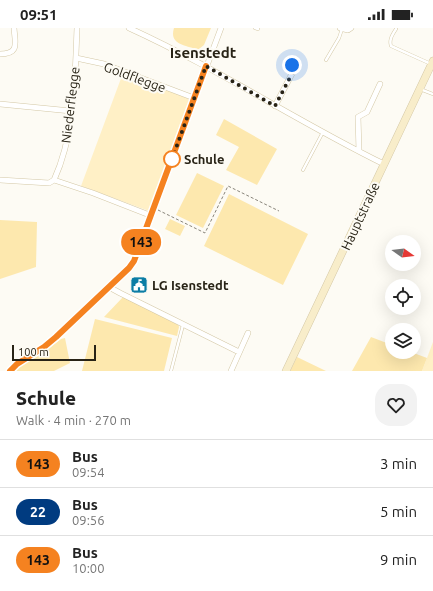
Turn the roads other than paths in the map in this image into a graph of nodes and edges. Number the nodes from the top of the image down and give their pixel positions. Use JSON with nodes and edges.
{"nodes":[{"id":1,"x":14,"y":28,"type":"edge"},
{"id":2,"x":77,"y":28,"type":"edge"},
{"id":3,"x":129,"y":28,"type":"edge"},
{"id":4,"x":221,"y":28,"type":"edge"},
{"id":5,"x":351,"y":28,"type":"edge"},
{"id":6,"x":136,"y":29,"type":"edge"},
{"id":7,"x":341,"y":29,"type":"edge"},
{"id":8,"x":396,"y":29,"type":"dead end"},
{"id":9,"x":0,"y":54,"type":"edge"},
{"id":10,"x":76,"y":58,"type":"junction"},
{"id":11,"x":326,"y":60,"type":"dead end"},
{"id":12,"x":432,"y":62,"type":"edge"},
{"id":13,"x":292,"y":65,"type":"dead end"},
{"id":14,"x":206,"y":66,"type":"junction"},
{"id":15,"x":380,"y":84,"type":"dead end"},
{"id":16,"x":420,"y":89,"type":"junction"},
{"id":17,"x":433,"y":94,"type":"edge"},
{"id":18,"x":194,"y":98,"type":"junction"},
{"id":19,"x":0,"y":104,"type":"edge"},
{"id":20,"x":275,"y":106,"type":"junction"},
{"id":21,"x":71,"y":112,"type":"junction"},
{"id":22,"x":323,"y":132,"type":"junction"},
{"id":23,"x":359,"y":151,"type":"junction"},
{"id":24,"x":384,"y":164,"type":"junction"},
{"id":25,"x":303,"y":170,"type":"dead end"},
{"id":26,"x":0,"y":180,"type":"edge"},
{"id":27,"x":54,"y":180,"type":"junction"},
{"id":28,"x":152,"y":216,"type":"junction"},
{"id":29,"x":110,"y":287,"type":"junction"},
{"id":30,"x":183,"y":324,"type":"junction"},
{"id":31,"x":248,"y":333,"type":"dead end"},
{"id":32,"x":239,"y":352,"type":"junction"},
{"id":33,"x":10,"y":371,"type":"edge"},
{"id":34,"x":171,"y":371,"type":"edge"},
{"id":35,"x":231,"y":371,"type":"edge"},
{"id":36,"x":286,"y":371,"type":"edge"}],
"edges":[{"from":1,"to":9,"type":"street"},
{"from":2,"to":10,"type":"street","name":"Niederflegge"},
{"from":3,"to":6,"type":"street"},
{"from":4,"to":14,"type":"street"},
{"from":5,"to":7,"type":"street"},
{"from":6,"to":14,"type":"street"},
{"from":7,"to":11,"type":"lane"},
{"from":8,"to":12,"type":"lane"},
{"from":10,"to":18,"type":"street","name":"Goldflegge"},
{"from":10,"to":21,"type":"street","name":"Niederflegge"},
{"from":12,"to":16,"type":"main road","name":"Hauptstraße"},
{"from":13,"to":20,"type":"street"},
{"from":14,"to":18,"type":"street"},
{"from":14,"to":20,"type":"street"},
{"from":15,"to":23,"type":"street"},
{"from":16,"to":17,"type":"lane"},
{"from":16,"to":24,"type":"main road","name":"Hauptstraße"},
{"from":18,"to":28,"type":"street"},
{"from":19,"to":21,"type":"street"},
{"from":20,"to":22,"type":"street"},
{"from":21,"to":27,"type":"street","name":"Niederflegge"},
{"from":22,"to":23,"type":"street"},
{"from":22,"to":25,"type":"lane"},
{"from":23,"to":24,"type":"street"},
{"from":24,"to":36,"type":"main road","name":"Hauptstraße"},
{"from":26,"to":27,"type":"street"},
{"from":27,"to":28,"type":"street"},
{"from":28,"to":29,"type":"street"},
{"from":29,"to":30,"type":"street"},
{"from":29,"to":33,"type":"street"},
{"from":30,"to":32,"type":"street"},
{"from":30,"to":34,"type":"lane"},
{"from":31,"to":32,"type":"street"},
{"from":32,"to":35,"type":"street"}]}
